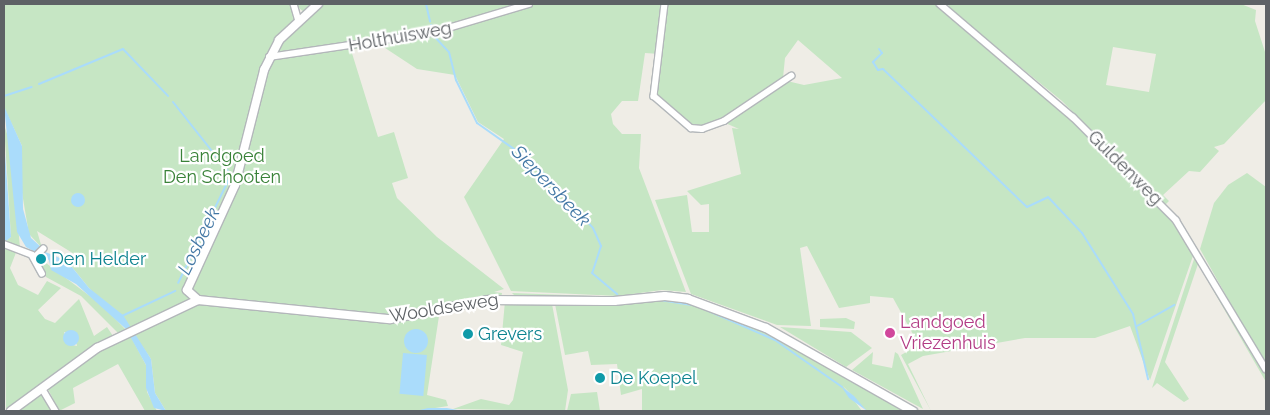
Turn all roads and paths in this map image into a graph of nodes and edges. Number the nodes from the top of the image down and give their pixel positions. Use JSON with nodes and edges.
{"nodes":[{"id":1,"x":294,"y":4,"type":"edge"},
{"id":2,"x":318,"y":4,"type":"edge"},
{"id":3,"x":528,"y":4,"type":"edge"},
{"id":4,"x":665,"y":4,"type":"edge"},
{"id":5,"x":940,"y":4,"type":"edge"},
{"id":6,"x":299,"y":21,"type":"junction"},
{"id":7,"x":270,"y":58,"type":"junction"},
{"id":8,"x":791,"y":76,"type":"dead end"},
{"id":9,"x":4,"y":244,"type":"edge"},
{"id":10,"x":43,"y":249,"type":"dead end"},
{"id":11,"x":36,"y":256,"type":"junction"},
{"id":12,"x":42,"y":273,"type":"dead end"},
{"id":13,"x":187,"y":290,"type":"junction"},
{"id":14,"x":198,"y":300,"type":"junction"},
{"id":15,"x":179,"y":307,"type":"junction"},
{"id":16,"x":1266,"y":369,"type":"edge"},
{"id":17,"x":42,"y":388,"type":"junction"},
{"id":18,"x":10,"y":411,"type":"edge"},
{"id":19,"x":56,"y":411,"type":"edge"},
{"id":20,"x":913,"y":411,"type":"edge"}],
"edges":[{"from":1,"to":6,"type":"street"},
{"from":2,"to":6,"type":"main road"},
{"from":3,"to":7,"type":"street","name":"Holthuisweg"},
{"from":4,"to":8,"type":"street"},
{"from":5,"to":16,"type":"street","name":"Guldenweg"},
{"from":6,"to":7,"type":"main road"},
{"from":7,"to":13,"type":"main road"},
{"from":9,"to":11,"type":"street"},
{"from":10,"to":11,"type":"street"},
{"from":11,"to":12,"type":"street"},
{"from":13,"to":14,"type":"main road"},
{"from":13,"to":15,"type":"main road"},
{"from":14,"to":15,"type":"main road","name":"Wooldseweg"},
{"from":14,"to":20,"type":"main road","name":"Wooldseweg"},
{"from":15,"to":17,"type":"main road","name":"Wooldseweg"},
{"from":17,"to":18,"type":"main road","name":"Wooldseweg"},
{"from":17,"to":19,"type":"street"}]}
